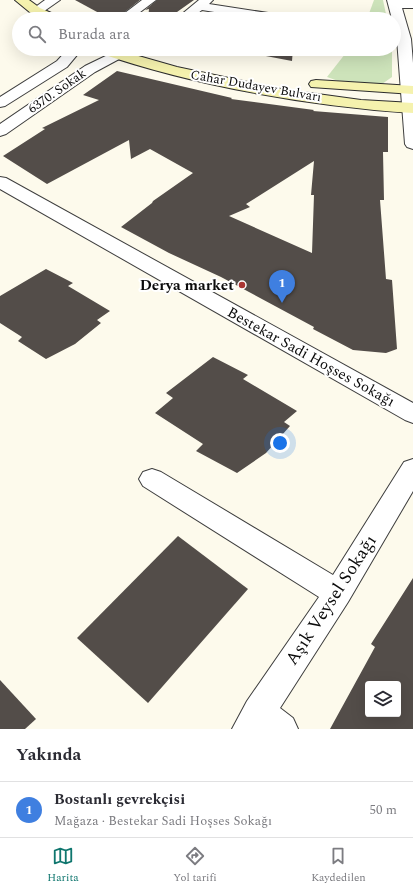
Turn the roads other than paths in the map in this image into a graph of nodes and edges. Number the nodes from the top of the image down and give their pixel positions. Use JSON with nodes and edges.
{"nodes":[{"id":1,"x":21,"y":0,"type":"edge"},
{"id":2,"x":54,"y":0,"type":"edge"},
{"id":3,"x":150,"y":0,"type":"edge"},
{"id":4,"x":394,"y":2,"type":"edge"},
{"id":5,"x":203,"y":3,"type":"edge"},
{"id":6,"x":8,"y":4,"type":"dead end"},
{"id":7,"x":413,"y":4,"type":"edge"},
{"id":8,"x":27,"y":12,"type":"edge"},
{"id":9,"x":31,"y":12,"type":"edge"},
{"id":10,"x":38,"y":12,"type":"edge"},
{"id":11,"x":133,"y":12,"type":"edge"},
{"id":12,"x":191,"y":12,"type":"edge"},
{"id":13,"x":247,"y":12,"type":"edge"},
{"id":14,"x":397,"y":12,"type":"edge"},
{"id":15,"x":401,"y":28,"type":"edge"},
{"id":16,"x":404,"y":39,"type":"edge"},
{"id":17,"x":69,"y":56,"type":"edge"},
{"id":18,"x":114,"y":56,"type":"edge"},
{"id":19,"x":120,"y":56,"type":"edge"},
{"id":20,"x":158,"y":56,"type":"edge"},
{"id":21,"x":411,"y":90,"type":"edge"},
{"id":22,"x":0,"y":102,"type":"edge"},
{"id":23,"x":412,"y":108,"type":"edge"},
{"id":24,"x":0,"y":131,"type":"edge"},
{"id":25,"x":413,"y":144,"type":"edge"},
{"id":26,"x":0,"y":182,"type":"edge"},
{"id":27,"x":413,"y":414,"type":"edge"},
{"id":28,"x":413,"y":469,"type":"edge"},
{"id":29,"x":152,"y":479,"type":"dead end"},
{"id":30,"x":338,"y":594,"type":"junction"},
{"id":31,"x":263,"y":723,"type":"edge"}],
"edges":[{"from":1,"to":9,"type":"main road"},
{"from":2,"to":10,"type":"street"},
{"from":3,"to":11,"type":"street"},
{"from":4,"to":7,"type":"street"},
{"from":4,"to":14,"type":"street"},
{"from":5,"to":12,"type":"street"},
{"from":5,"to":13,"type":"street"},
{"from":6,"to":8,"type":"main road"},
{"from":15,"to":16,"type":"street"},
{"from":16,"to":21,"type":"street"},
{"from":17,"to":22,"type":"street","name":"6370. Sokak"},
{"from":18,"to":24,"type":"street","name":"6370. Sokak"},
{"from":19,"to":23,"type":"main road","name":"Cahar Dudayev Bulvarı"},
{"from":20,"to":21,"type":"main road","name":"Cahar Dudayev Bulvarı"},
{"from":21,"to":23,"type":"street"},
{"from":23,"to":25,"type":"street"},
{"from":26,"to":27,"type":"street","name":"Bestekar Sadi Hoşses Sokağı"},
{"from":28,"to":30,"type":"street","name":"Aşık Veysel Sokağı"},
{"from":29,"to":30,"type":"street"},
{"from":30,"to":31,"type":"street","name":"Aşık Veysel Sokağı"}]}
